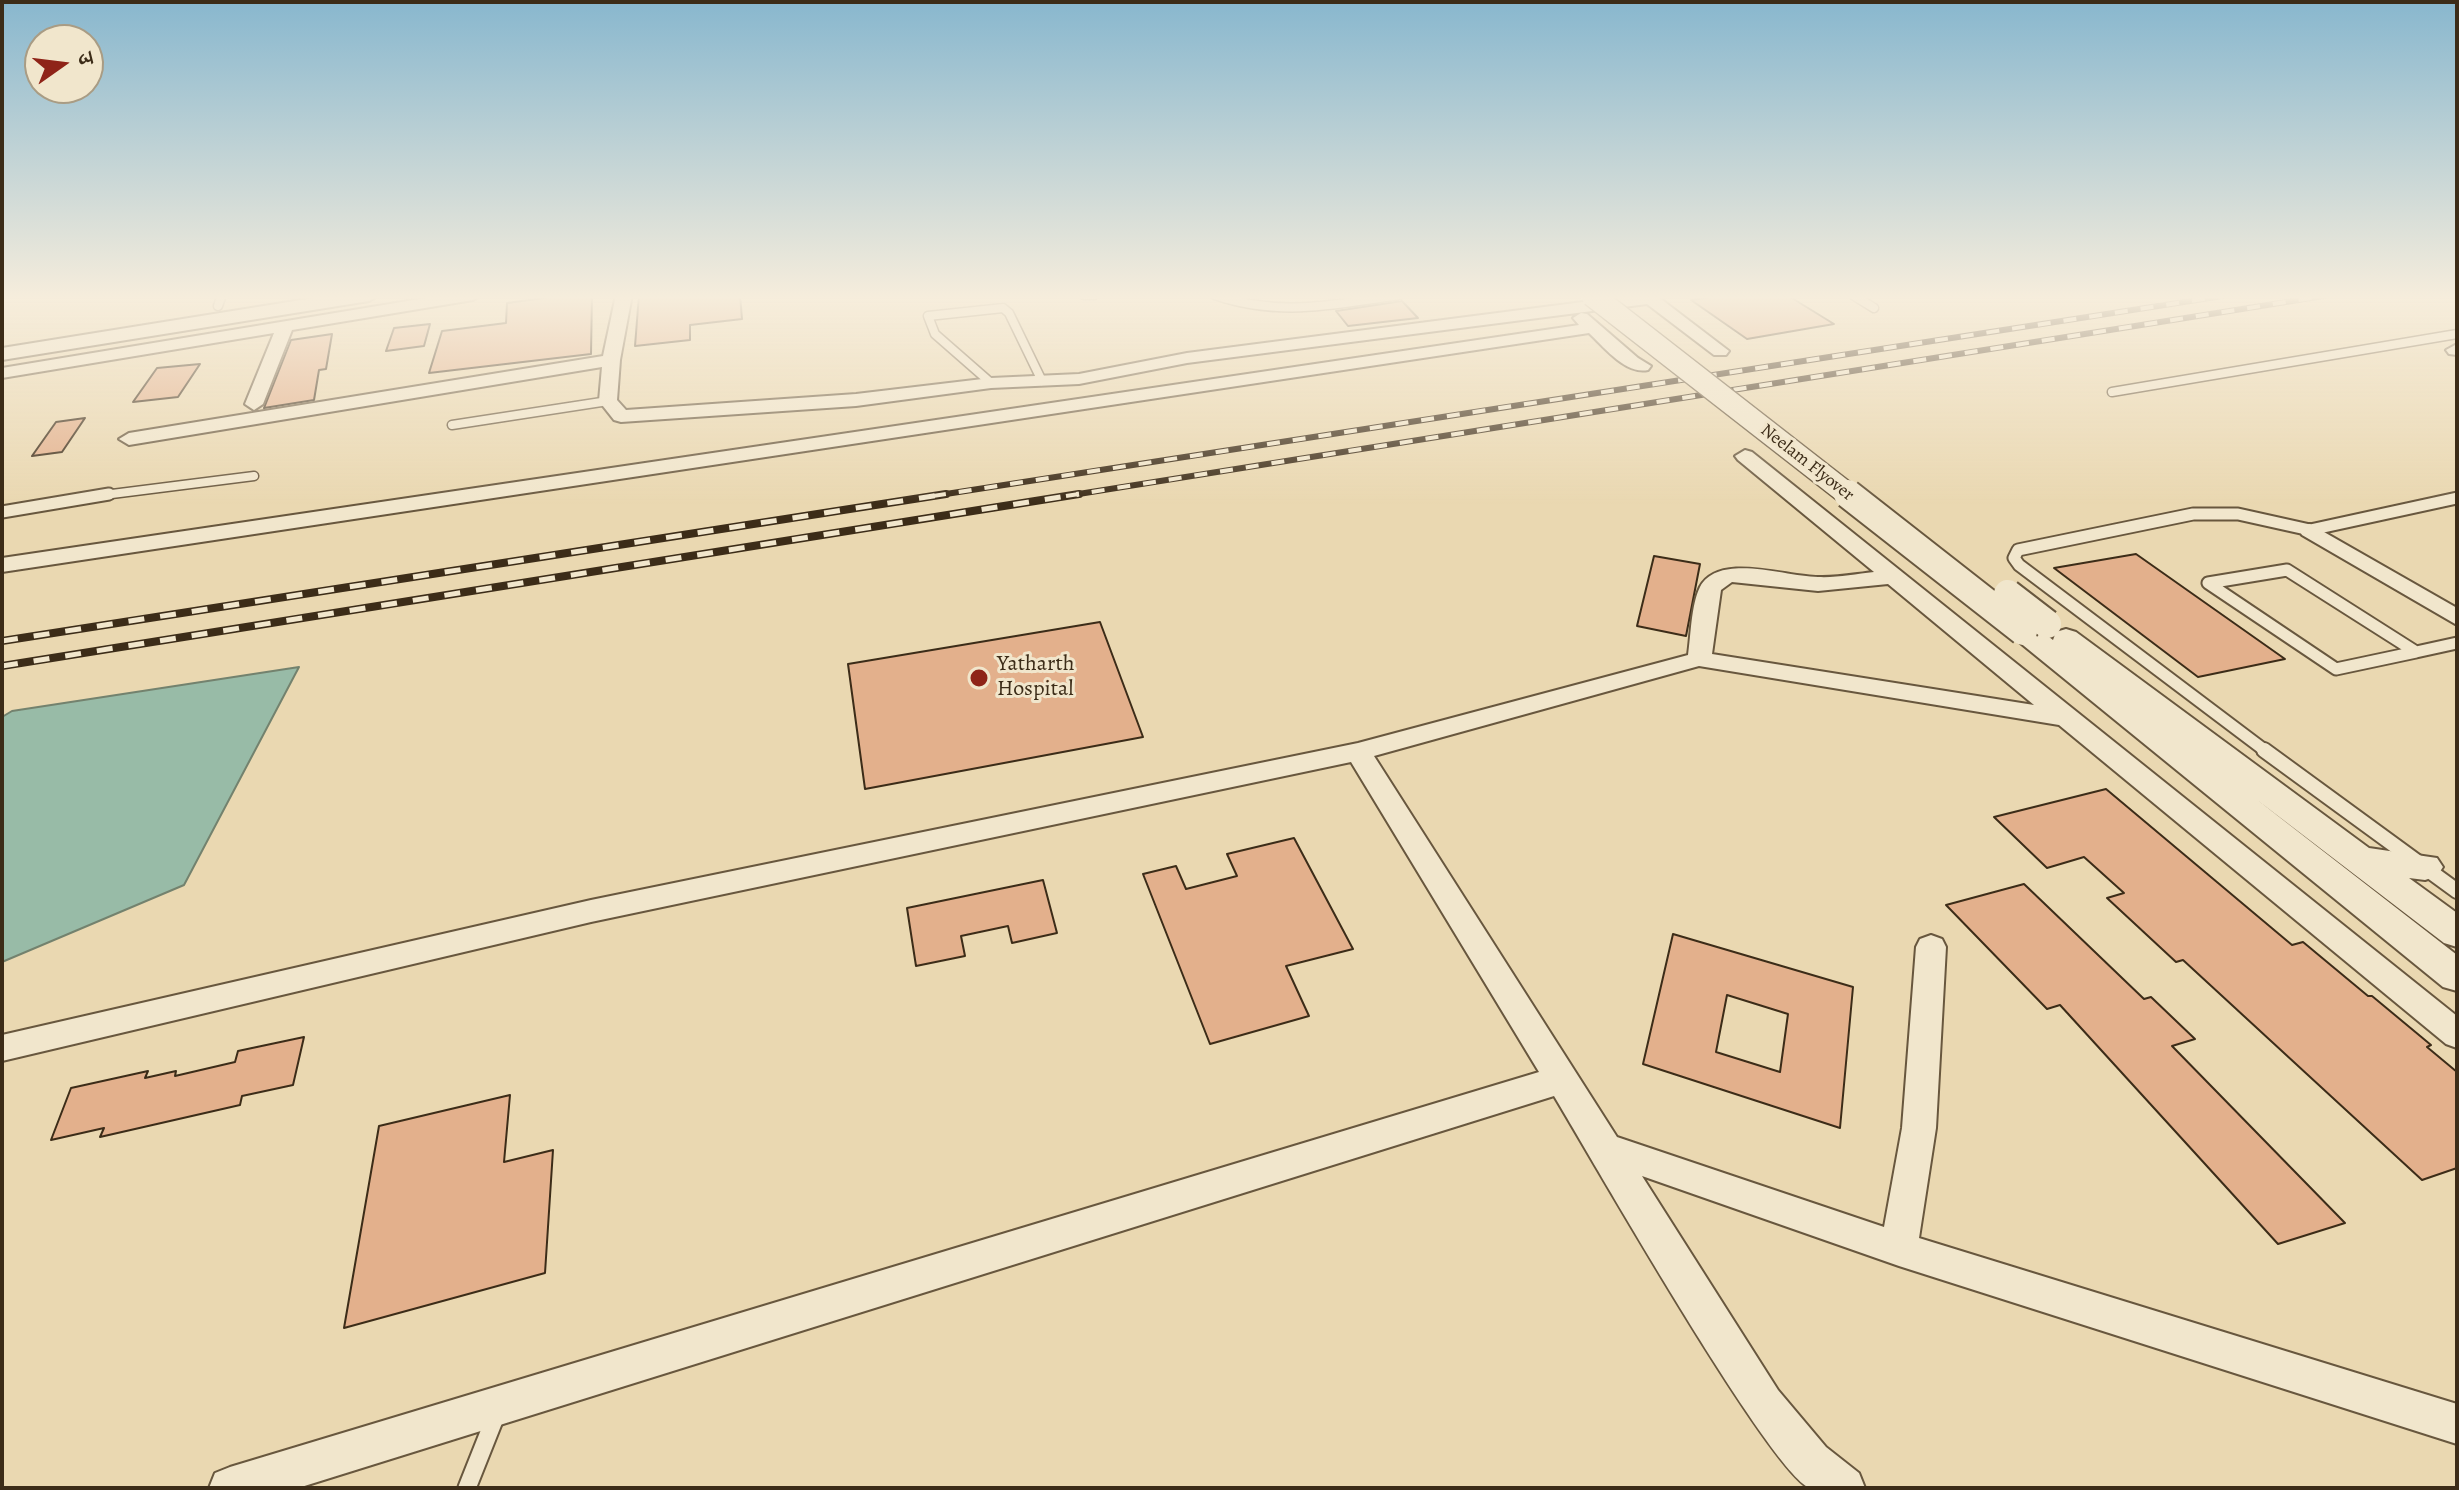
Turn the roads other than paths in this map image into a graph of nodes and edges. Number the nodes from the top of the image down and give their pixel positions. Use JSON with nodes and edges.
{"nodes":[{"id":1,"x":52,"y":365,"type":"edge"},
{"id":2,"x":270,"y":365,"type":"edge"},
{"id":3,"x":581,"y":365,"type":"edge"},
{"id":4,"x":611,"y":365,"type":"edge"},
{"id":5,"x":970,"y":365,"type":"edge"},
{"id":6,"x":1034,"y":365,"type":"edge"},
{"id":7,"x":1153,"y":365,"type":"edge"},
{"id":8,"x":1346,"y":365,"type":"edge"},
{"id":9,"x":1638,"y":365,"type":"edge"},
{"id":10,"x":1685,"y":365,"type":"edge"},
{"id":11,"x":1706,"y":365,"type":"edge"},
{"id":12,"x":2309,"y":365,"type":"edge"},
{"id":13,"x":1642,"y":366,"type":"dead end"},
{"id":14,"x":2,"y":373,"type":"edge"},
{"id":15,"x":1042,"y":381,"type":"junction"},
{"id":16,"x":991,"y":383,"type":"junction"},
{"id":17,"x":2112,"y":392,"type":"dead end"},
{"id":18,"x":608,"y":401,"type":"junction"},
{"id":19,"x":254,"y":404,"type":"dead end"},
{"id":20,"x":452,"y":425,"type":"dead end"},
{"id":21,"x":129,"y":439,"type":"dead end"},
{"id":22,"x":1745,"y":456,"type":"dead end"},
{"id":23,"x":254,"y":476,"type":"dead end"},
{"id":24,"x":2457,"y":498,"type":"edge"},
{"id":25,"x":2,"y":512,"type":"edge"},
{"id":26,"x":2310,"y":530,"type":"junction"},
{"id":27,"x":2,"y":565,"type":"edge"},
{"id":28,"x":1894,"y":577,"type":"junction"},
{"id":29,"x":2457,"y":618,"type":"edge"},
{"id":30,"x":2035,"y":628,"type":"junction"},
{"id":31,"x":2457,"y":643,"type":"edge"},
{"id":32,"x":2416,"y":652,"type":"junction"},
{"id":33,"x":1699,"y":659,"type":"junction"},
{"id":34,"x":2066,"y":718,"type":"junction"},
{"id":35,"x":1358,"y":752,"type":"junction"},
{"id":36,"x":2360,"y":860,"type":"junction"},
{"id":37,"x":2425,"y":867,"type":"junction"},
{"id":38,"x":2457,"y":891,"type":"edge"},
{"id":39,"x":2457,"y":933,"type":"edge"},
{"id":40,"x":1931,"y":947,"type":"dead end"},
{"id":41,"x":2457,"y":976,"type":"edge"},
{"id":42,"x":2457,"y":1035,"type":"edge"},
{"id":43,"x":2,"y":1048,"type":"edge"},
{"id":44,"x":1563,"y":1079,"type":"junction"},
{"id":45,"x":1605,"y":1148,"type":"junction"},
{"id":46,"x":1899,"y":1249,"type":"junction"},
{"id":47,"x":499,"y":1408,"type":"junction"},
{"id":48,"x":2457,"y":1424,"type":"edge"},
{"id":49,"x":230,"y":1488,"type":"edge"},
{"id":50,"x":467,"y":1488,"type":"edge"},
{"id":51,"x":1844,"y":1488,"type":"edge"}],
"edges":[{"from":1,"to":14,"type":"street"},
{"from":2,"to":19,"type":"street"},
{"from":3,"to":21,"type":"street"},
{"from":4,"to":18,"type":"street"},
{"from":5,"to":16,"type":"lane"},
{"from":6,"to":15,"type":"lane"},
{"from":7,"to":15,"type":"street"},
{"from":8,"to":27,"type":"street"},
{"from":9,"to":13,"type":"street"},
{"from":10,"to":30,"type":"street","name":"Neelam Flyover","bridge":true},
{"from":11,"to":30,"type":"street","name":"Neelam Flyover","bridge":true},
{"from":12,"to":17,"type":"lane"},
{"from":15,"to":16,"type":"street"},
{"from":16,"to":18,"type":"street"},
{"from":18,"to":20,"type":"lane"},
{"from":22,"to":28,"type":"street"},
{"from":23,"to":25,"type":"lane"},
{"from":24,"to":26,"type":"lane"},
{"from":26,"to":29,"type":"street"},
{"from":26,"to":37,"type":"lane"},
{"from":28,"to":33,"type":"street"},
{"from":28,"to":34,"type":"street"},
{"from":30,"to":36,"type":"street"},
{"from":30,"to":41,"type":"street"},
{"from":31,"to":32,"type":"lane"},
{"from":32,"to":32,"type":"lane"},
{"from":33,"to":34,"type":"street"},
{"from":33,"to":35,"type":"street"},
{"from":34,"to":42,"type":"street"},
{"from":35,"to":43,"type":"street"},
{"from":35,"to":44,"type":"street"},
{"from":36,"to":37,"type":"street"},
{"from":36,"to":39,"type":"street"},
{"from":37,"to":38,"type":"lane"},
{"from":40,"to":46,"type":"street"},
{"from":44,"to":45,"type":"street"},
{"from":44,"to":47,"type":"street"},
{"from":45,"to":46,"type":"street"},
{"from":45,"to":51,"type":"street"},
{"from":46,"to":48,"type":"street"},
{"from":47,"to":49,"type":"street"},
{"from":47,"to":50,"type":"lane"}]}
